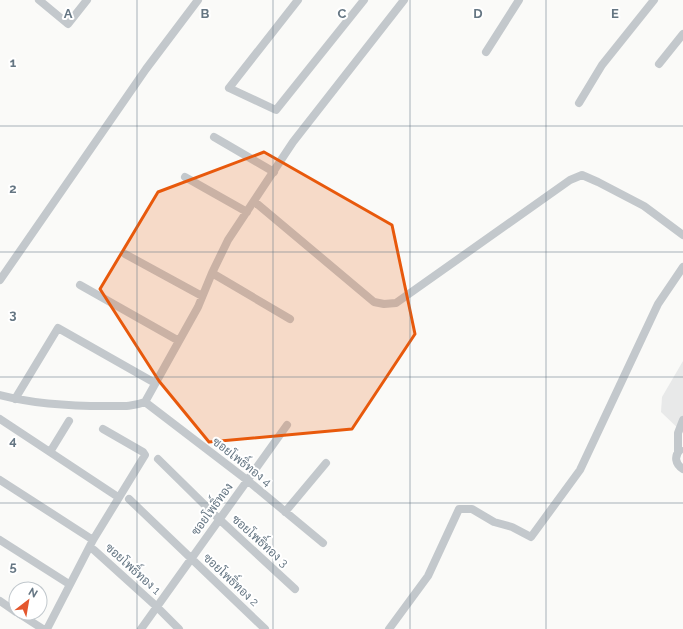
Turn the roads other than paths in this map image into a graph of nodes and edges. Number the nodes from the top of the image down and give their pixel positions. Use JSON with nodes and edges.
{"nodes":[{"id":1,"x":39,"y":0,"type":"edge"},
{"id":2,"x":87,"y":0,"type":"edge"},
{"id":3,"x":198,"y":0,"type":"edge"},
{"id":4,"x":298,"y":0,"type":"edge"},
{"id":5,"x":364,"y":0,"type":"edge"},
{"id":6,"x":404,"y":0,"type":"edge"},
{"id":7,"x":519,"y":0,"type":"edge"},
{"id":8,"x":654,"y":0,"type":"edge"},
{"id":9,"x":683,"y":34,"type":"edge"},
{"id":10,"x":486,"y":52,"type":"dead end"},
{"id":11,"x":659,"y":64,"type":"dead end"},
{"id":12,"x":579,"y":103,"type":"dead end"},
{"id":13,"x":214,"y":137,"type":"dead end"},
{"id":14,"x":274,"y":172,"type":"junction"},
{"id":15,"x":185,"y":177,"type":"dead end"},
{"id":16,"x":255,"y":202,"type":"junction"},
{"id":17,"x":247,"y":212,"type":"junction"},
{"id":18,"x":683,"y":235,"type":"edge"},
{"id":19,"x":125,"y":254,"type":"dead end"},
{"id":20,"x":683,"y":266,"type":"edge"},
{"id":21,"x":212,"y":273,"type":"junction"},
{"id":22,"x":0,"y":280,"type":"edge"},
{"id":23,"x":80,"y":285,"type":"dead end"},
{"id":24,"x":202,"y":296,"type":"junction"},
{"id":25,"x":290,"y":319,"type":"dead end"},
{"id":26,"x":179,"y":341,"type":"junction"},
{"id":27,"x":155,"y":383,"type":"junction"},
{"id":28,"x":0,"y":395,"type":"edge"},
{"id":29,"x":14,"y":399,"type":"junction"},
{"id":30,"x":145,"y":402,"type":"junction"},
{"id":31,"x":0,"y":419,"type":"edge"},
{"id":32,"x":683,"y":420,"type":"edge"},
{"id":33,"x":70,"y":421,"type":"dead end"},
{"id":34,"x":287,"y":425,"type":"dead end"},
{"id":35,"x":103,"y":428,"type":"dead end"},
{"id":36,"x":680,"y":436,"type":"edge"},
{"id":37,"x":680,"y":450,"type":"edge"},
{"id":38,"x":50,"y":452,"type":"junction"},
{"id":39,"x":158,"y":459,"type":"dead end"},
{"id":40,"x":326,"y":464,"type":"dead end"},
{"id":41,"x":683,"y":469,"type":"edge"},
{"id":42,"x":0,"y":480,"type":"edge"},
{"id":43,"x":247,"y":480,"type":"junction"},
{"id":44,"x":118,"y":497,"type":"junction"},
{"id":45,"x":129,"y":499,"type":"dead end"},
{"id":46,"x":285,"y":512,"type":"junction"},
{"id":47,"x":219,"y":519,"type":"junction"},
{"id":48,"x":0,"y":540,"type":"edge"},
{"id":49,"x":92,"y":540,"type":"junction"},
{"id":50,"x":323,"y":543,"type":"dead end"},
{"id":51,"x":94,"y":550,"type":"dead end"},
{"id":52,"x":191,"y":558,"type":"junction"},
{"id":53,"x":69,"y":584,"type":"junction"},
{"id":54,"x":295,"y":589,"type":"dead end"},
{"id":55,"x":156,"y":606,"type":"junction"},
{"id":56,"x":31,"y":621,"type":"edge"},
{"id":57,"x":43,"y":629,"type":"edge"},
{"id":58,"x":47,"y":629,"type":"edge"},
{"id":59,"x":141,"y":629,"type":"edge"},
{"id":60,"x":179,"y":629,"type":"edge"},
{"id":61,"x":265,"y":629,"type":"edge"},
{"id":62,"x":389,"y":629,"type":"edge"}],
"edges":[{"from":1,"to":2,"type":"street"},
{"from":3,"to":22,"type":"street"},
{"from":4,"to":5,"type":"street"},
{"from":6,"to":14,"type":"street"},
{"from":7,"to":10,"type":"street"},
{"from":8,"to":12,"type":"street"},
{"from":9,"to":11,"type":"street"},
{"from":13,"to":14,"type":"street"},
{"from":14,"to":16,"type":"street"},
{"from":15,"to":17,"type":"street"},
{"from":16,"to":17,"type":"street"},
{"from":16,"to":18,"type":"street"},
{"from":17,"to":21,"type":"street"},
{"from":19,"to":24,"type":"street"},
{"from":20,"to":62,"type":"street"},
{"from":21,"to":24,"type":"street"},
{"from":21,"to":25,"type":"street"},
{"from":23,"to":26,"type":"street"},
{"from":24,"to":26,"type":"street"},
{"from":26,"to":27,"type":"street"},
{"from":27,"to":29,"type":"street"},
{"from":27,"to":30,"type":"street"},
{"from":28,"to":29,"type":"street"},
{"from":29,"to":30,"type":"street"},
{"from":30,"to":43,"type":"street","name":"ซอยโพธิ์ทอง 4"},
{"from":31,"to":38,"type":"street"},
{"from":32,"to":36,"type":"street"},
{"from":33,"to":38,"type":"street"},
{"from":34,"to":43,"type":"street","name":"ซอยโพธิ์ทอง"},
{"from":35,"to":44,"type":"street"},
{"from":36,"to":37,"type":"street"},
{"from":37,"to":41,"type":"street"},
{"from":38,"to":44,"type":"street"},
{"from":39,"to":47,"type":"street","name":"ซอยโพธิ์ทอง 3"},
{"from":40,"to":46,"type":"street"},
{"from":42,"to":49,"type":"street"},
{"from":43,"to":46,"type":"street","name":"ซอยโพธิ์ทอง 4"},
{"from":43,"to":47,"type":"street","name":"ซอยโพธิ์ทอง"},
{"from":44,"to":49,"type":"street"},
{"from":45,"to":52,"type":"street","name":"ซอยโพธิ์ทอง 2"},
{"from":46,"to":50,"type":"street","name":"ซอยโพธิ์ทอง 4"},
{"from":47,"to":52,"type":"street","name":"ซอยโพธิ์ทอง"},
{"from":47,"to":54,"type":"street","name":"ซอยโพธิ์ทอง 3"},
{"from":48,"to":53,"type":"street"},
{"from":49,"to":53,"type":"street"},
{"from":51,"to":55,"type":"street","name":"ซอยโพธิ์ทอง 1"},
{"from":52,"to":55,"type":"street","name":"ซอยโพธิ์ทอง"},
{"from":52,"to":61,"type":"street","name":"ซอยโพธิ์ทอง 2"},
{"from":53,"to":58,"type":"street"},
{"from":55,"to":59,"type":"street","name":"ซอยโพธิ์ทอง"},
{"from":55,"to":60,"type":"street"},
{"from":56,"to":57,"type":"street"}]}
